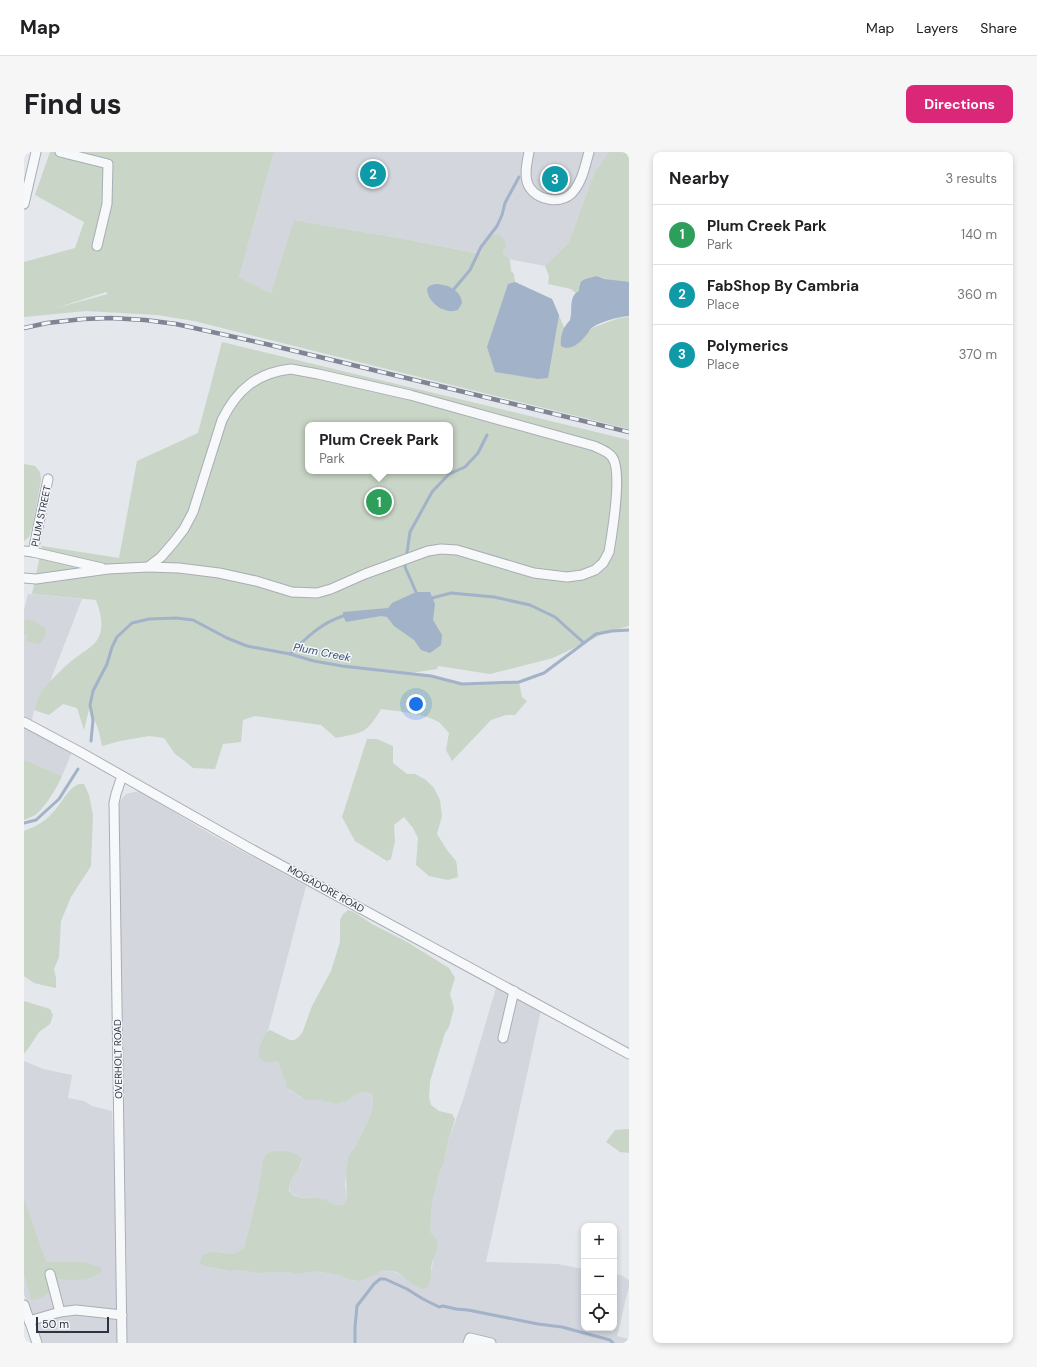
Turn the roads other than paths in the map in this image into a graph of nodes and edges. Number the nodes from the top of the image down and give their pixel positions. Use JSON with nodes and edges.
{"nodes":[{"id":1,"x":36,"y":152,"type":"edge"},
{"id":2,"x":60,"y":152,"type":"edge"},
{"id":3,"x":529,"y":152,"type":"edge"},
{"id":4,"x":589,"y":152,"type":"edge"},
{"id":5,"x":24,"y":204,"type":"edge"},
{"id":6,"x":97,"y":246,"type":"dead end"},
{"id":7,"x":48,"y":479,"type":"dead end"},
{"id":8,"x":28,"y":551,"type":"edge"},
{"id":9,"x":148,"y":567,"type":"junction"},
{"id":10,"x":108,"y":569,"type":"junction"},
{"id":11,"x":24,"y":578,"type":"edge"},
{"id":12,"x":24,"y":722,"type":"edge"},
{"id":13,"x":122,"y":776,"type":"junction"},
{"id":14,"x":514,"y":991,"type":"junction"},
{"id":15,"x":503,"y":1038,"type":"dead end"},
{"id":16,"x":629,"y":1054,"type":"edge"},
{"id":17,"x":50,"y":1274,"type":"dead end"},
{"id":18,"x":24,"y":1305,"type":"edge"},
{"id":19,"x":60,"y":1312,"type":"junction"},
{"id":20,"x":122,"y":1315,"type":"junction"},
{"id":21,"x":29,"y":1321,"type":"junction"},
{"id":22,"x":37,"y":1343,"type":"edge"},
{"id":23,"x":122,"y":1343,"type":"edge"},
{"id":24,"x":468,"y":1343,"type":"edge"},
{"id":25,"x":491,"y":1343,"type":"edge"}],
"edges":[{"from":1,"to":5,"type":"street"},
{"from":2,"to":6,"type":"street"},
{"from":3,"to":4,"type":"street"},
{"from":7,"to":8,"type":"street","name":"PLUM STREET"},
{"from":8,"to":10,"type":"street"},
{"from":9,"to":9,"type":"street"},
{"from":9,"to":10,"type":"street"},
{"from":10,"to":11,"type":"street"},
{"from":12,"to":13,"type":"street","name":"MOGADORE ROAD"},
{"from":13,"to":14,"type":"street","name":"MOGADORE ROAD"},
{"from":13,"to":20,"type":"street","name":"OVERHOLT ROAD"},
{"from":14,"to":15,"type":"street"},
{"from":14,"to":16,"type":"street","name":"MOGADORE ROAD"},
{"from":17,"to":19,"type":"street"},
{"from":18,"to":21,"type":"street"},
{"from":19,"to":20,"type":"street"},
{"from":19,"to":21,"type":"street"},
{"from":20,"to":23,"type":"street","name":"OVERHOLT ROAD"},
{"from":21,"to":22,"type":"street"},
{"from":24,"to":25,"type":"street"}]}
